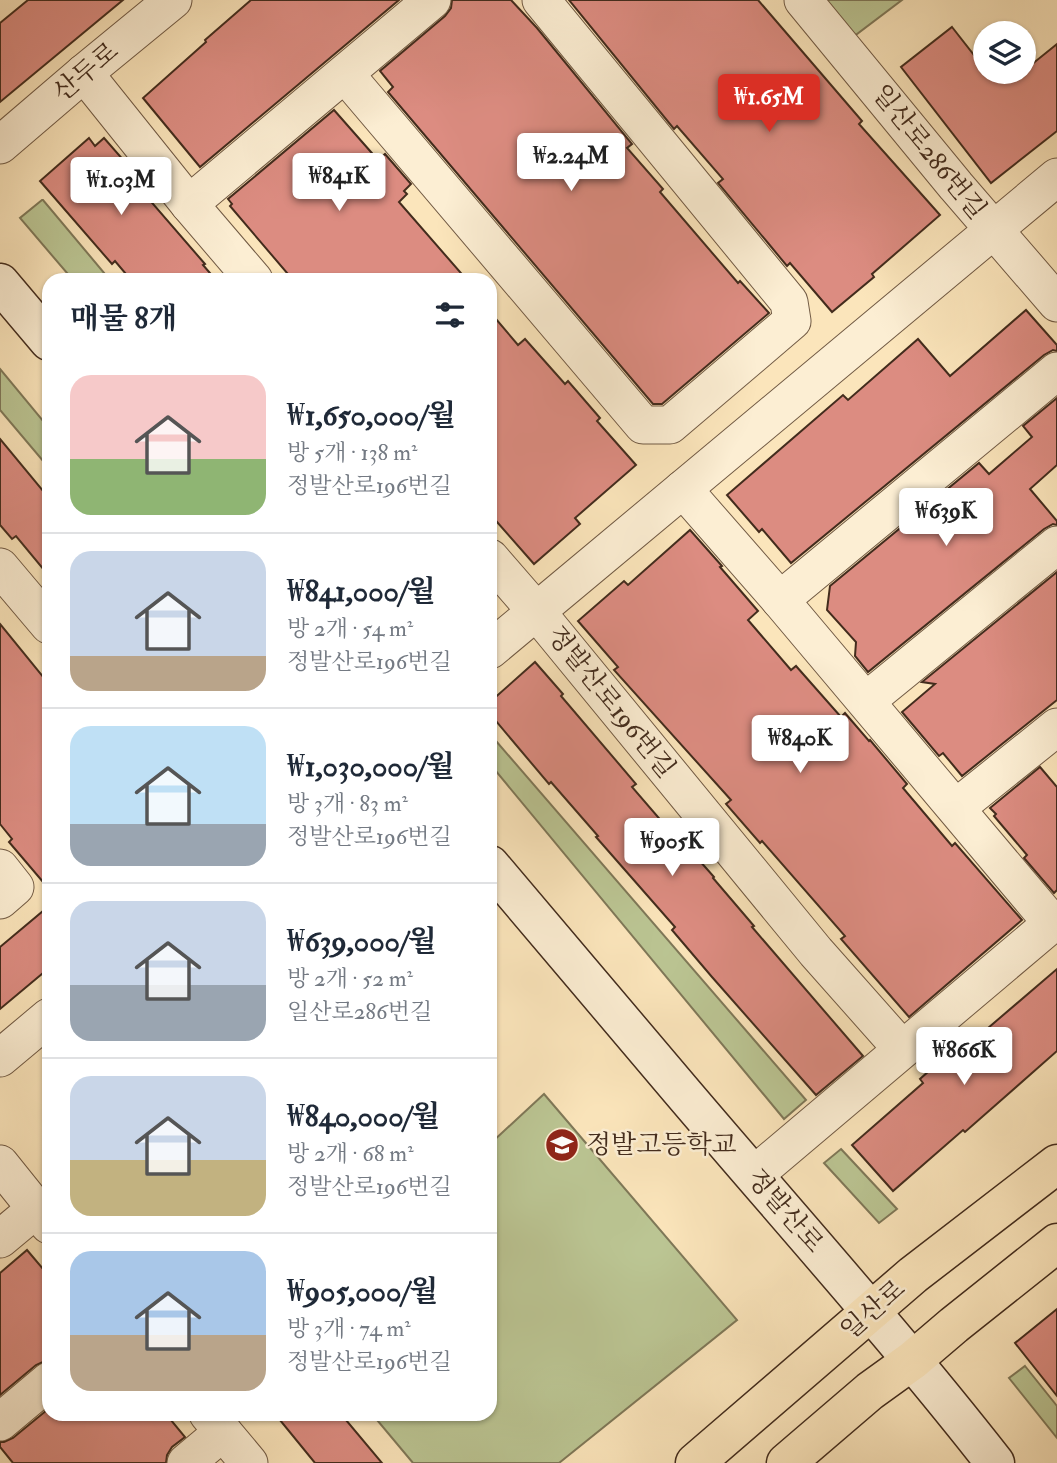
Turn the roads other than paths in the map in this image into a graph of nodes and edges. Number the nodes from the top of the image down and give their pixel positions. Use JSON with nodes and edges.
{"nodes":[{"id":1,"x":173,"y":0,"type":"edge"},
{"id":2,"x":432,"y":0,"type":"edge"},
{"id":3,"x":541,"y":0,"type":"edge"},
{"id":4,"x":803,"y":0,"type":"edge"},
{"id":5,"x":84,"y":73,"type":"junction"},
{"id":6,"x":345,"y":74,"type":"junction"},
{"id":7,"x":0,"y":145,"type":"edge"},
{"id":8,"x":1057,"y":177,"type":"edge"},
{"id":9,"x":189,"y":204,"type":"junction"},
{"id":10,"x":993,"y":231,"type":"junction"},
{"id":11,"x":248,"y":273,"type":"edge"},
{"id":12,"x":0,"y":283,"type":"edge"},
{"id":13,"x":1057,"y":303,"type":"edge"},
{"id":14,"x":42,"y":333,"type":"edge"},
{"id":15,"x":1057,"y":370,"type":"edge"},
{"id":16,"x":683,"y":489,"type":"junction"},
{"id":17,"x":1057,"y":545,"type":"edge"},
{"id":18,"x":497,"y":566,"type":"edge"},
{"id":19,"x":0,"y":567,"type":"edge"},
{"id":20,"x":780,"y":600,"type":"junction"},
{"id":21,"x":536,"y":611,"type":"junction"},
{"id":22,"x":42,"y":617,"type":"edge"},
{"id":23,"x":497,"y":644,"type":"edge"},
{"id":24,"x":866,"y":701,"type":"junction"},
{"id":25,"x":1057,"y":727,"type":"edge"},
{"id":26,"x":957,"y":808,"type":"junction"},
{"id":27,"x":0,"y":868,"type":"edge"},
{"id":28,"x":497,"y":872,"type":"edge"},
{"id":29,"x":0,"y":900,"type":"edge"},
{"id":30,"x":1055,"y":921,"type":"edge"},
{"id":31,"x":42,"y":1023,"type":"edge"},
{"id":32,"x":902,"y":1049,"type":"junction"},
{"id":33,"x":0,"y":1058,"type":"edge"},
{"id":34,"x":0,"y":1164,"type":"edge"},
{"id":35,"x":1057,"y":1164,"type":"edge"},
{"id":36,"x":754,"y":1175,"type":"junction"},
{"id":37,"x":42,"y":1216,"type":"edge"},
{"id":38,"x":42,"y":1218,"type":"edge"},
{"id":39,"x":0,"y":1239,"type":"edge"},
{"id":40,"x":1057,"y":1243,"type":"edge"},
{"id":41,"x":871,"y":1311,"type":"junction"},
{"id":42,"x":913,"y":1360,"type":"junction"},
{"id":43,"x":42,"y":1387,"type":"edge"},
{"id":44,"x":0,"y":1422,"type":"edge"},
{"id":45,"x":215,"y":1423,"type":"edge"},
{"id":46,"x":186,"y":1463,"type":"edge"},
{"id":47,"x":249,"y":1463,"type":"edge"},
{"id":48,"x":695,"y":1463,"type":"edge"},
{"id":49,"x":786,"y":1463,"type":"edge"},
{"id":50,"x":995,"y":1463,"type":"edge"}],
"edges":[{"from":1,"to":5,"type":"street","name":"산두로"},
{"from":2,"to":6,"type":"street"},
{"from":3,"to":6,"type":"street"},
{"from":4,"to":10,"type":"street","name":"일산로286번길"},
{"from":5,"to":7,"type":"street","name":"산두로"},
{"from":5,"to":9,"type":"street"},
{"from":6,"to":9,"type":"street"},
{"from":8,"to":10,"type":"street","name":"정발산로196번길"},
{"from":9,"to":11,"type":"street"},
{"from":10,"to":13,"type":"street","name":"일산로286번길"},
{"from":10,"to":16,"type":"street","name":"정발산로196번길"},
{"from":12,"to":14,"type":"main road"},
{"from":15,"to":20,"type":"street"},
{"from":16,"to":20,"type":"street"},
{"from":16,"to":21,"type":"street","name":"정발산로196번길"},
{"from":17,"to":24,"type":"street"},
{"from":18,"to":21,"type":"street","name":"정발산로196번길"},
{"from":19,"to":22,"type":"street"},
{"from":20,"to":24,"type":"street"},
{"from":21,"to":23,"type":"street","name":"정발산로196번길"},
{"from":21,"to":32,"type":"street","name":"정발산로196번길"},
{"from":24,"to":26,"type":"street"},
{"from":25,"to":26,"type":"street"},
{"from":26,"to":30,"type":"street"},
{"from":27,"to":29,"type":"street"},
{"from":28,"to":36,"type":"main road","name":"정발산로"},
{"from":30,"to":32,"type":"street"},
{"from":31,"to":33,"type":"street"},
{"from":32,"to":36,"type":"street"},
{"from":34,"to":37,"type":"street"},
{"from":35,"to":41,"type":"main road","name":"일산로"},
{"from":36,"to":41,"type":"main road","name":"정발산로"},
{"from":38,"to":39,"type":"street"},
{"from":40,"to":42,"type":"main road"},
{"from":41,"to":42,"type":"main road","name":"정발산로"},
{"from":41,"to":48,"type":"main road","name":"일산로"},
{"from":42,"to":49,"type":"main road"},
{"from":42,"to":50,"type":"main road","name":"정발산로"},
{"from":43,"to":44,"type":"street"},
{"from":45,"to":46,"type":"street"},
{"from":45,"to":47,"type":"street"}]}
